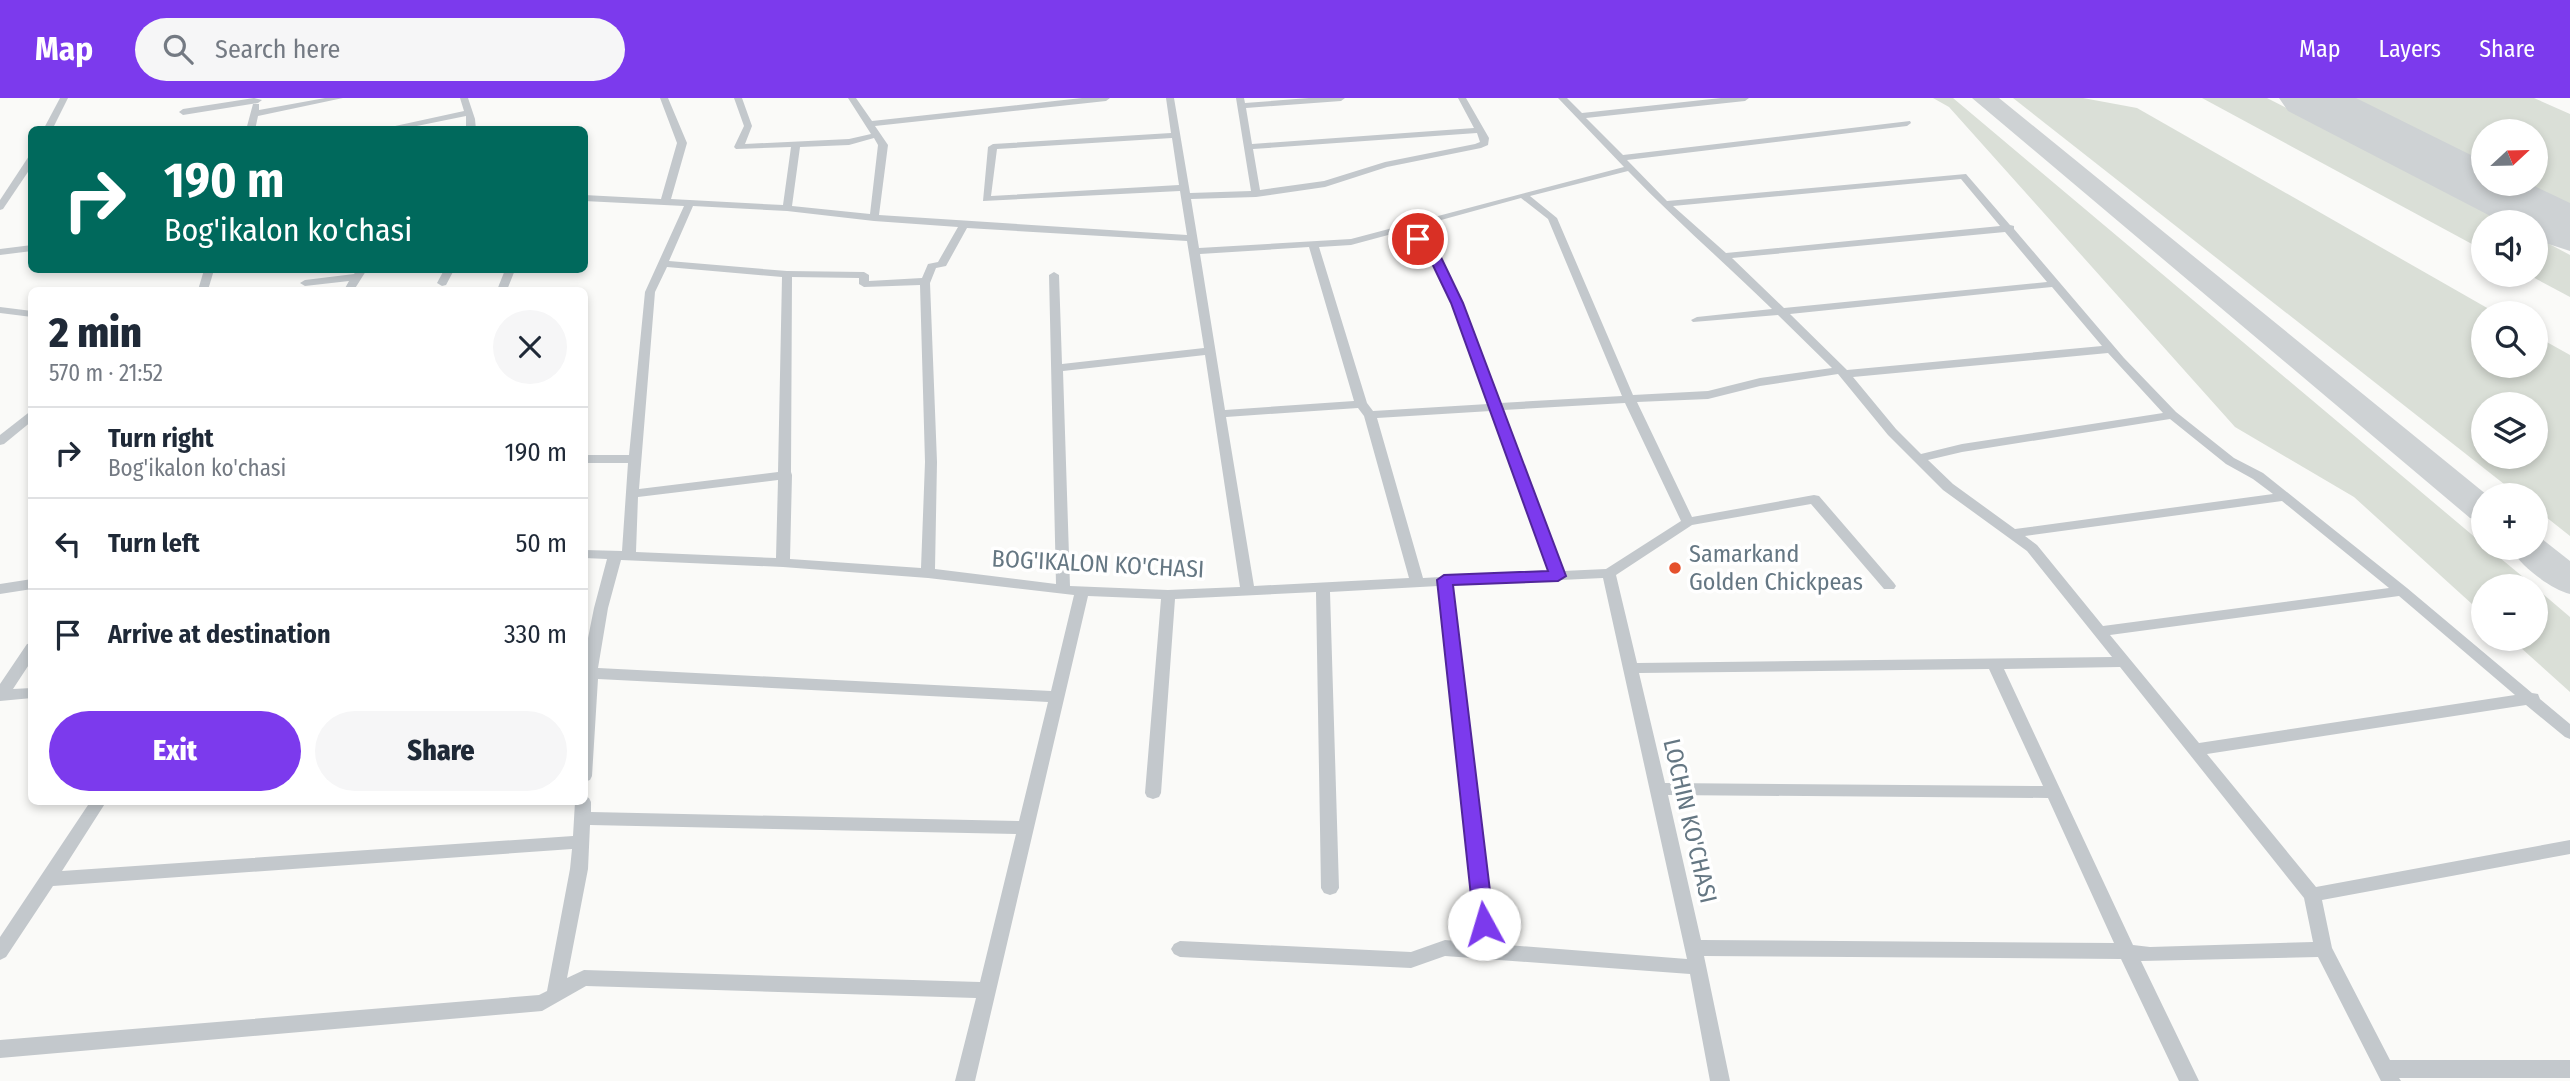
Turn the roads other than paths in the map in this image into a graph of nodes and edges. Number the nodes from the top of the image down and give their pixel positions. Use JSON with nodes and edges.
{"nodes":[{"id":1,"x":64,"y":98,"type":"edge"},
{"id":2,"x":339,"y":98,"type":"edge"},
{"id":3,"x":464,"y":98,"type":"edge"},
{"id":4,"x":664,"y":98,"type":"edge"},
{"id":5,"x":738,"y":98,"type":"edge"},
{"id":6,"x":852,"y":98,"type":"edge"},
{"id":7,"x":1102,"y":98,"type":"edge"},
{"id":8,"x":1170,"y":98,"type":"edge"},
{"id":9,"x":1341,"y":98,"type":"edge"},
{"id":10,"x":1462,"y":98,"type":"edge"},
{"id":11,"x":1562,"y":98,"type":"edge"},
{"id":12,"x":1745,"y":98,"type":"edge"},
{"id":13,"x":258,"y":99,"type":"edge"},
{"id":14,"x":1241,"y":102,"type":"edge"},
{"id":15,"x":183,"y":112,"type":"dead end"},
{"id":16,"x":469,"y":113,"type":"junction"},
{"id":17,"x":254,"y":114,"type":"junction"},
{"id":18,"x":1579,"y":116,"type":"junction"},
{"id":19,"x":1907,"y":123,"type":"dead end"},
{"id":20,"x":870,"y":124,"type":"junction"},
{"id":21,"x":49,"y":126,"type":"edge"},
{"id":22,"x":251,"y":126,"type":"edge"},
{"id":23,"x":401,"y":126,"type":"edge"},
{"id":24,"x":471,"y":126,"type":"edge"},
{"id":25,"x":1480,"y":130,"type":"junction"},
{"id":26,"x":877,"y":135,"type":"junction"},
{"id":27,"x":1176,"y":135,"type":"junction"},
{"id":28,"x":796,"y":146,"type":"junction"},
{"id":29,"x":1249,"y":146,"type":"junction"},
{"id":30,"x":1625,"y":163,"type":"junction"},
{"id":31,"x":28,"y":164,"type":"edge"},
{"id":32,"x":1185,"y":192,"type":"junction"},
{"id":33,"x":1256,"y":194,"type":"junction"},
{"id":34,"x":1522,"y":195,"type":"junction"},
{"id":35,"x":588,"y":198,"type":"edge"},
{"id":36,"x":666,"y":200,"type":"junction"},
{"id":37,"x":690,"y":203,"type":"junction"},
{"id":38,"x":1665,"y":204,"type":"junction"},
{"id":39,"x":0,"y":207,"type":"edge"},
{"id":40,"x":787,"y":208,"type":"junction"},
{"id":41,"x":873,"y":218,"type":"junction"},
{"id":42,"x":964,"y":225,"type":"junction"},
{"id":43,"x":1405,"y":227,"type":"junction"},
{"id":44,"x":2010,"y":228,"type":"junction"},
{"id":45,"x":1191,"y":238,"type":"junction"},
{"id":46,"x":1314,"y":246,"type":"junction"},
{"id":47,"x":28,"y":248,"type":"edge"},
{"id":48,"x":1192,"y":251,"type":"junction"},
{"id":49,"x":0,"y":252,"type":"edge"},
{"id":50,"x":1724,"y":256,"type":"junction"},
{"id":51,"x":662,"y":263,"type":"junction"},
{"id":52,"x":360,"y":273,"type":"edge"},
{"id":53,"x":447,"y":273,"type":"edge"},
{"id":54,"x":787,"y":274,"type":"junction"},
{"id":55,"x":1054,"y":275,"type":"dead end"},
{"id":56,"x":926,"y":281,"type":"junction"},
{"id":57,"x":305,"y":283,"type":"dead end"},
{"id":58,"x":442,"y":283,"type":"dead end"},
{"id":59,"x":2055,"y":284,"type":"junction"},
{"id":60,"x":0,"y":310,"type":"edge"},
{"id":61,"x":1783,"y":311,"type":"junction"},
{"id":62,"x":28,"y":314,"type":"edge"},
{"id":63,"x":1697,"y":320,"type":"dead end"},
{"id":64,"x":2111,"y":349,"type":"junction"},
{"id":65,"x":1209,"y":351,"type":"junction"},
{"id":66,"x":1058,"y":368,"type":"junction"},
{"id":67,"x":1844,"y":374,"type":"junction"},
{"id":68,"x":1629,"y":399,"type":"junction"},
{"id":69,"x":1361,"y":404,"type":"junction"},
{"id":70,"x":1496,"y":408,"type":"junction"},
{"id":71,"x":1220,"y":414,"type":"junction"},
{"id":72,"x":1370,"y":415,"type":"junction"},
{"id":73,"x":2172,"y":415,"type":"junction"},
{"id":74,"x":28,"y":417,"type":"edge"},
{"id":75,"x":0,"y":441,"type":"edge"},
{"id":76,"x":1919,"y":458,"type":"junction"},
{"id":77,"x":588,"y":459,"type":"edge"},
{"id":78,"x":636,"y":459,"type":"junction"},
{"id":79,"x":786,"y":475,"type":"junction"},
{"id":80,"x":632,"y":494,"type":"junction"},
{"id":81,"x":2284,"y":497,"type":"junction"},
{"id":82,"x":1688,"y":522,"type":"junction"},
{"id":83,"x":2012,"y":534,"type":"junction"},
{"id":84,"x":588,"y":554,"type":"edge"},
{"id":85,"x":622,"y":556,"type":"junction"},
{"id":86,"x":783,"y":562,"type":"junction"},
{"id":87,"x":928,"y":573,"type":"junction"},
{"id":88,"x":1609,"y":573,"type":"junction"},
{"id":89,"x":1558,"y":576,"type":"junction"},
{"id":90,"x":1444,"y":580,"type":"junction"},
{"id":91,"x":1417,"y":581,"type":"junction"},
{"id":92,"x":28,"y":585,"type":"edge"},
{"id":93,"x":1889,"y":586,"type":"dead end"},
{"id":94,"x":1323,"y":587,"type":"junction"},
{"id":95,"x":0,"y":589,"type":"edge"},
{"id":96,"x":1063,"y":590,"type":"junction"},
{"id":97,"x":1082,"y":591,"type":"junction"},
{"id":98,"x":2402,"y":591,"type":"junction"},
{"id":99,"x":1248,"y":592,"type":"junction"},
{"id":100,"x":1168,"y":595,"type":"junction"},
{"id":101,"x":2099,"y":631,"type":"junction"},
{"id":102,"x":28,"y":654,"type":"edge"},
{"id":103,"x":2124,"y":662,"type":"junction"},
{"id":104,"x":1994,"y":664,"type":"junction"},
{"id":105,"x":589,"y":667,"type":"edge"},
{"id":106,"x":1631,"y":668,"type":"junction"},
{"id":107,"x":588,"y":687,"type":"edge"},
{"id":108,"x":28,"y":693,"type":"edge"},
{"id":109,"x":1,"y":695,"type":"edge"},
{"id":110,"x":1057,"y":697,"type":"junction"},
{"id":111,"x":2533,"y":698,"type":"junction"},
{"id":112,"x":2570,"y":733,"type":"edge"},
{"id":113,"x":2193,"y":750,"type":"junction"},
{"id":114,"x":1657,"y":789,"type":"junction"},
{"id":115,"x":2055,"y":792,"type":"junction"},
{"id":116,"x":1153,"y":793,"type":"dead end"},
{"id":117,"x":97,"y":805,"type":"edge"},
{"id":118,"x":583,"y":810,"type":"edge"},
{"id":119,"x":1027,"y":828,"type":"junction"},
{"id":120,"x":579,"y":842,"type":"junction"},
{"id":121,"x":2570,"y":847,"type":"edge"},
{"id":122,"x":49,"y":879,"type":"junction"},
{"id":123,"x":1330,"y":888,"type":"dead end"},
{"id":124,"x":2312,"y":895,"type":"junction"},
{"id":125,"x":1694,"y":948,"type":"junction"},
{"id":126,"x":1180,"y":949,"type":"dead end"},
{"id":127,"x":2323,"y":949,"type":"junction"},
{"id":128,"x":1487,"y":951,"type":"junction"},
{"id":129,"x":2125,"y":951,"type":"junction"},
{"id":130,"x":0,"y":952,"type":"edge"},
{"id":131,"x":1695,"y":967,"type":"junction"},
{"id":132,"x":987,"y":990,"type":"junction"},
{"id":133,"x":555,"y":996,"type":"junction"},
{"id":134,"x":0,"y":1049,"type":"edge"},
{"id":135,"x":2570,"y":1069,"type":"edge"},
{"id":136,"x":2388,"y":1075,"type":"edge"},
{"id":137,"x":965,"y":1081,"type":"edge"},
{"id":138,"x":1720,"y":1081,"type":"edge"},
{"id":139,"x":2189,"y":1081,"type":"edge"}],
"edges":[{"from":1,"to":21,"type":"street"},
{"from":2,"to":17,"type":"street"},
{"from":3,"to":16,"type":"street"},
{"from":4,"to":36,"type":"street"},
{"from":5,"to":28,"type":"street"},
{"from":6,"to":20,"type":"street"},
{"from":7,"to":20,"type":"street"},
{"from":8,"to":27,"type":"street"},
{"from":9,"to":14,"type":"street"},
{"from":10,"to":25,"type":"street"},
{"from":11,"to":18,"type":"street"},
{"from":12,"to":18,"type":"street"},
{"from":13,"to":15,"type":"street"},
{"from":13,"to":17,"type":"street"},
{"from":14,"to":29,"type":"street"},
{"from":16,"to":23,"type":"street"},
{"from":16,"to":24,"type":"street"},
{"from":17,"to":22,"type":"street"},
{"from":18,"to":30,"type":"street"},
{"from":19,"to":30,"type":"street"},
{"from":20,"to":26,"type":"street"},
{"from":25,"to":29,"type":"street"},
{"from":25,"to":33,"type":"street"},
{"from":26,"to":28,"type":"street"},
{"from":26,"to":41,"type":"street"},
{"from":27,"to":32,"type":"street"},
{"from":27,"to":32,"type":"street"},
{"from":28,"to":40,"type":"street"},
{"from":29,"to":33,"type":"street"},
{"from":30,"to":34,"type":"street"},
{"from":30,"to":38,"type":"street"},
{"from":31,"to":39,"type":"street"},
{"from":32,"to":33,"type":"street"},
{"from":32,"to":45,"type":"street"},
{"from":34,"to":43,"type":"street"},
{"from":34,"to":68,"type":"street"},
{"from":35,"to":36,"type":"street"},
{"from":36,"to":37,"type":"street"},
{"from":37,"to":40,"type":"street"},
{"from":37,"to":51,"type":"street"},
{"from":38,"to":44,"type":"street"},
{"from":38,"to":50,"type":"street"},
{"from":40,"to":41,"type":"street"},
{"from":41,"to":42,"type":"street"},
{"from":42,"to":45,"type":"street"},
{"from":42,"to":56,"type":"street"},
{"from":43,"to":46,"type":"street"},
{"from":43,"to":70,"type":"street"},
{"from":44,"to":50,"type":"street"},
{"from":44,"to":59,"type":"street"},
{"from":45,"to":48,"type":"street"},
{"from":46,"to":48,"type":"street"},
{"from":46,"to":69,"type":"street"},
{"from":47,"to":49,"type":"street"},
{"from":48,"to":65,"type":"street"},
{"from":50,"to":61,"type":"street"},
{"from":51,"to":54,"type":"street"},
{"from":51,"to":78,"type":"street"},
{"from":52,"to":57,"type":"street"},
{"from":53,"to":58,"type":"street"},
{"from":54,"to":56,"type":"street"},
{"from":54,"to":79,"type":"street"},
{"from":55,"to":66,"type":"street"},
{"from":56,"to":87,"type":"street"},
{"from":59,"to":61,"type":"street"},
{"from":59,"to":64,"type":"street"},
{"from":60,"to":62,"type":"street"},
{"from":61,"to":63,"type":"street"},
{"from":61,"to":67,"type":"street"},
{"from":64,"to":67,"type":"street"},
{"from":64,"to":73,"type":"street"},
{"from":65,"to":66,"type":"street"},
{"from":65,"to":71,"type":"street"},
{"from":66,"to":96,"type":"street"},
{"from":67,"to":68,"type":"street"},
{"from":67,"to":76,"type":"street"},
{"from":68,"to":70,"type":"street"},
{"from":68,"to":82,"type":"street"},
{"from":69,"to":71,"type":"street"},
{"from":69,"to":72,"type":"street"},
{"from":70,"to":72,"type":"street"},
{"from":70,"to":89,"type":"street"},
{"from":71,"to":99,"type":"street"},
{"from":72,"to":91,"type":"street"},
{"from":73,"to":76,"type":"street"},
{"from":73,"to":81,"type":"street"},
{"from":74,"to":75,"type":"street"},
{"from":76,"to":83,"type":"street"},
{"from":77,"to":78,"type":"street"},
{"from":78,"to":80,"type":"street"},
{"from":79,"to":80,"type":"street"},
{"from":79,"to":86,"type":"street"},
{"from":80,"to":85,"type":"street"},
{"from":81,"to":83,"type":"street"},
{"from":81,"to":98,"type":"street"},
{"from":82,"to":88,"type":"street"},
{"from":82,"to":93,"type":"street"},
{"from":83,"to":101,"type":"street"},
{"from":84,"to":85,"type":"street","name":"BOG'IKALON KO'CHASI"},
{"from":85,"to":86,"type":"street","name":"BOG'IKALON KO'CHASI"},
{"from":85,"to":105,"type":"street"},
{"from":86,"to":87,"type":"street","name":"BOG'IKALON KO'CHASI"},
{"from":87,"to":96,"type":"street","name":"BOG'IKALON KO'CHASI"},
{"from":88,"to":89,"type":"street","name":"BOG'IKALON KO'CHASI"},
{"from":88,"to":106,"type":"street","name":"LOCHIN KO'CHASI"},
{"from":89,"to":90,"type":"street","name":"BOG'IKALON KO'CHASI"},
{"from":90,"to":91,"type":"street","name":"BOG'IKALON KO'CHASI"},
{"from":90,"to":128,"type":"street"},
{"from":91,"to":94,"type":"street","name":"BOG'IKALON KO'CHASI"},
{"from":92,"to":95,"type":"street"},
{"from":94,"to":99,"type":"street","name":"BOG'IKALON KO'CHASI"},
{"from":94,"to":123,"type":"street"},
{"from":96,"to":97,"type":"street","name":"BOG'IKALON KO'CHASI"},
{"from":97,"to":100,"type":"street","name":"BOG'IKALON KO'CHASI"},
{"from":97,"to":110,"type":"street"},
{"from":98,"to":101,"type":"street"},
{"from":98,"to":111,"type":"street"},
{"from":99,"to":100,"type":"street","name":"BOG'IKALON KO'CHASI"},
{"from":100,"to":116,"type":"street"},
{"from":101,"to":103,"type":"street"},
{"from":102,"to":109,"type":"street"},
{"from":103,"to":104,"type":"street"},
{"from":103,"to":113,"type":"street"},
{"from":104,"to":106,"type":"street"},
{"from":104,"to":115,"type":"street"},
{"from":105,"to":107,"type":"street"},
{"from":105,"to":110,"type":"street"},
{"from":106,"to":114,"type":"street","name":"LOCHIN KO'CHASI"},
{"from":108,"to":109,"type":"street"},
{"from":110,"to":119,"type":"street"},
{"from":111,"to":112,"type":"street"},
{"from":111,"to":113,"type":"street"},
{"from":113,"to":124,"type":"street"},
{"from":114,"to":115,"type":"street"},
{"from":114,"to":125,"type":"street","name":"LOCHIN KO'CHASI"},
{"from":115,"to":129,"type":"street"},
{"from":117,"to":122,"type":"street"},
{"from":118,"to":119,"type":"street"},
{"from":118,"to":120,"type":"street"},
{"from":119,"to":132,"type":"street"},
{"from":120,"to":122,"type":"street"},
{"from":120,"to":133,"type":"street"},
{"from":121,"to":124,"type":"street"},
{"from":122,"to":130,"type":"street"},
{"from":124,"to":127,"type":"street"},
{"from":125,"to":129,"type":"street"},
{"from":125,"to":131,"type":"street","name":"LOCHIN KO'CHASI"},
{"from":126,"to":128,"type":"street"},
{"from":127,"to":129,"type":"street"},
{"from":127,"to":136,"type":"street"},
{"from":128,"to":131,"type":"street"},
{"from":129,"to":139,"type":"street"},
{"from":131,"to":138,"type":"street","name":"LOCHIN KO'CHASI"},
{"from":132,"to":133,"type":"street"},
{"from":132,"to":137,"type":"street"},
{"from":133,"to":134,"type":"street"},
{"from":135,"to":136,"type":"street"}]}
